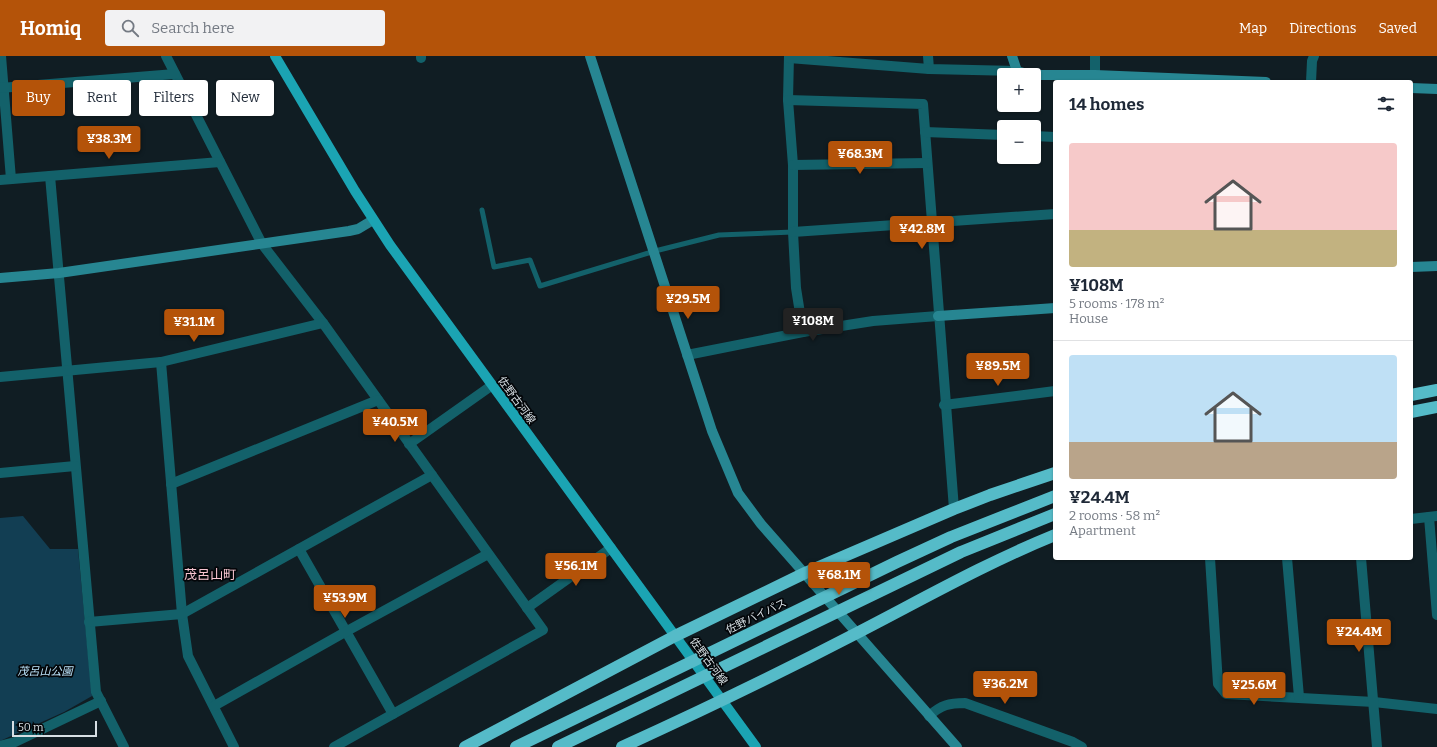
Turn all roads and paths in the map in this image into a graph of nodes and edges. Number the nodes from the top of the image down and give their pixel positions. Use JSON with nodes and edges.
{"nodes":[{"id":1,"x":1,"y":56,"type":"edge"},
{"id":2,"x":166,"y":56,"type":"edge"},
{"id":3,"x":275,"y":56,"type":"edge"},
{"id":4,"x":590,"y":56,"type":"edge"},
{"id":5,"x":928,"y":56,"type":"edge"},
{"id":6,"x":1012,"y":56,"type":"edge"},
{"id":7,"x":1095,"y":56,"type":"edge"},
{"id":8,"x":1314,"y":56,"type":"edge"},
{"id":9,"x":789,"y":57,"type":"edge"},
{"id":10,"x":849,"y":60,"type":"edge"},
{"id":11,"x":1016,"y":68,"type":"edge"},
{"id":12,"x":929,"y":69,"type":"junction"},
{"id":13,"x":997,"y":71,"type":"edge"},
{"id":14,"x":175,"y":74,"type":"junction"},
{"id":15,"x":1041,"y":75,"type":"edge"},
{"id":16,"x":1095,"y":75,"type":"junction"},
{"id":17,"x":1144,"y":80,"type":"edge"},
{"id":18,"x":1311,"y":80,"type":"edge"},
{"id":19,"x":2,"y":88,"type":"edge"},
{"id":20,"x":1413,"y":88,"type":"edge"},
{"id":21,"x":1437,"y":89,"type":"edge"},
{"id":22,"x":788,"y":100,"type":"junction"},
{"id":23,"x":925,"y":132,"type":"junction"},
{"id":24,"x":997,"y":135,"type":"edge"},
{"id":25,"x":1041,"y":136,"type":"edge"},
{"id":26,"x":1053,"y":137,"type":"edge"},
{"id":27,"x":220,"y":162,"type":"junction"},
{"id":28,"x":927,"y":163,"type":"junction"},
{"id":29,"x":793,"y":165,"type":"junction"},
{"id":30,"x":50,"y":176,"type":"junction"},
{"id":31,"x":11,"y":179,"type":"junction"},
{"id":32,"x":0,"y":180,"type":"edge"},
{"id":33,"x":482,"y":210,"type":"dead end"},
{"id":34,"x":1053,"y":214,"type":"edge"},
{"id":35,"x":373,"y":220,"type":"junction"},
{"id":36,"x":932,"y":223,"type":"junction"},
{"id":37,"x":793,"y":232,"type":"junction"},
{"id":38,"x":262,"y":244,"type":"junction"},
{"id":39,"x":655,"y":251,"type":"junction"},
{"id":40,"x":1437,"y":266,"type":"edge"},
{"id":41,"x":1413,"y":267,"type":"edge"},
{"id":42,"x":58,"y":273,"type":"junction"},
{"id":43,"x":0,"y":278,"type":"edge"},
{"id":44,"x":1053,"y":308,"type":"edge"},
{"id":45,"x":938,"y":316,"type":"junction"},
{"id":46,"x":323,"y":323,"type":"junction"},
{"id":47,"x":803,"y":332,"type":"junction"},
{"id":48,"x":687,"y":355,"type":"junction"},
{"id":49,"x":160,"y":362,"type":"junction"},
{"id":50,"x":67,"y":372,"type":"junction"},
{"id":51,"x":0,"y":377,"type":"edge"},
{"id":52,"x":492,"y":386,"type":"junction"},
{"id":53,"x":1437,"y":390,"type":"edge"},
{"id":54,"x":1053,"y":391,"type":"edge"},
{"id":55,"x":1413,"y":395,"type":"edge"},
{"id":56,"x":378,"y":400,"type":"junction"},
{"id":57,"x":944,"y":405,"type":"junction"},
{"id":58,"x":1437,"y":407,"type":"edge"},
{"id":59,"x":1413,"y":412,"type":"edge"},
{"id":60,"x":409,"y":444,"type":"junction"},
{"id":61,"x":75,"y":466,"type":"junction"},
{"id":62,"x":0,"y":473,"type":"edge"},
{"id":63,"x":1053,"y":474,"type":"edge"},
{"id":64,"x":432,"y":475,"type":"junction"},
{"id":65,"x":171,"y":484,"type":"junction"},
{"id":66,"x":1053,"y":497,"type":"edge"},
{"id":67,"x":954,"y":509,"type":"junction"},
{"id":68,"x":1053,"y":515,"type":"edge"},
{"id":69,"x":1433,"y":516,"type":"edge"},
{"id":70,"x":1413,"y":519,"type":"edge"},
{"id":71,"x":1053,"y":536,"type":"edge"},
{"id":72,"x":611,"y":548,"type":"junction"},
{"id":73,"x":299,"y":550,"type":"junction"},
{"id":74,"x":488,"y":554,"type":"junction"},
{"id":75,"x":1210,"y":560,"type":"edge"},
{"id":76,"x":1287,"y":560,"type":"edge"},
{"id":77,"x":1362,"y":560,"type":"edge"},
{"id":78,"x":805,"y":573,"type":"junction"},
{"id":79,"x":527,"y":608,"type":"junction"},
{"id":80,"x":182,"y":614,"type":"junction"},
{"id":81,"x":1437,"y":615,"type":"edge"},
{"id":82,"x":89,"y":622,"type":"junction"},
{"id":83,"x":347,"y":631,"type":"junction"},
{"id":84,"x":856,"y":633,"type":"junction"},
{"id":85,"x":675,"y":636,"type":"junction"},
{"id":86,"x":1299,"y":697,"type":"junction"},
{"id":87,"x":722,"y":700,"type":"junction"},
{"id":88,"x":100,"y":701,"type":"junction"},
{"id":89,"x":1374,"y":702,"type":"junction"},
{"id":90,"x":214,"y":706,"type":"junction"},
{"id":91,"x":1437,"y":709,"type":"edge"},
{"id":92,"x":393,"y":714,"type":"junction"},
{"id":93,"x":929,"y":716,"type":"junction"},
{"id":94,"x":0,"y":746,"type":"edge"},
{"id":95,"x":124,"y":747,"type":"edge"},
{"id":96,"x":234,"y":747,"type":"edge"},
{"id":97,"x":334,"y":747,"type":"edge"},
{"id":98,"x":464,"y":747,"type":"edge"},
{"id":99,"x":516,"y":747,"type":"edge"},
{"id":100,"x":558,"y":747,"type":"edge"},
{"id":101,"x":622,"y":747,"type":"edge"},
{"id":102,"x":756,"y":747,"type":"edge"},
{"id":103,"x":957,"y":747,"type":"edge"},
{"id":104,"x":1082,"y":747,"type":"edge"},
{"id":105,"x":1377,"y":747,"type":"edge"}],
"edges":[{"from":1,"to":19,"type":"street"},
{"from":2,"to":14,"type":"street"},
{"from":3,"to":35,"type":"main road","name":"佐野古河線"},
{"from":4,"to":39,"type":"street"},
{"from":5,"to":12,"type":"street"},
{"from":6,"to":11,"type":"street"},
{"from":7,"to":16,"type":"street"},
{"from":8,"to":18,"type":"street"},
{"from":9,"to":10,"type":"street"},
{"from":9,"to":22,"type":"street"},
{"from":10,"to":12,"type":"street"},
{"from":12,"to":13,"type":"street"},
{"from":14,"to":19,"type":"street"},
{"from":14,"to":27,"type":"street"},
{"from":15,"to":16,"type":"street"},
{"from":16,"to":17,"type":"street"},
{"from":19,"to":31,"type":"street"},
{"from":20,"to":21,"type":"street"},
{"from":22,"to":23,"type":"street"},
{"from":22,"to":29,"type":"street"},
{"from":23,"to":24,"type":"street"},
{"from":23,"to":28,"type":"street"},
{"from":25,"to":26,"type":"street"},
{"from":27,"to":30,"type":"street"},
{"from":27,"to":38,"type":"street"},
{"from":28,"to":29,"type":"street"},
{"from":28,"to":36,"type":"street"},
{"from":29,"to":37,"type":"street"},
{"from":30,"to":31,"type":"street"},
{"from":30,"to":42,"type":"street"},
{"from":31,"to":32,"type":"street"},
{"from":33,"to":39,"type":"lane"},
{"from":34,"to":36,"type":"street"},
{"from":35,"to":38,"type":"street"},
{"from":35,"to":52,"type":"main road","name":"佐野古河線"},
{"from":36,"to":37,"type":"street"},
{"from":36,"to":45,"type":"street"},
{"from":37,"to":39,"type":"lane"},
{"from":37,"to":47,"type":"street"},
{"from":38,"to":42,"type":"street"},
{"from":38,"to":46,"type":"street"},
{"from":39,"to":48,"type":"street"},
{"from":40,"to":41,"type":"street"},
{"from":42,"to":43,"type":"street"},
{"from":42,"to":50,"type":"street"},
{"from":44,"to":45,"type":"street"},
{"from":45,"to":47,"type":"street"},
{"from":45,"to":57,"type":"street"},
{"from":46,"to":49,"type":"street"},
{"from":46,"to":56,"type":"street"},
{"from":47,"to":48,"type":"street"},
{"from":48,"to":78,"type":"street"},
{"from":49,"to":50,"type":"street"},
{"from":49,"to":65,"type":"street"},
{"from":50,"to":51,"type":"street"},
{"from":50,"to":61,"type":"street"},
{"from":52,"to":60,"type":"street"},
{"from":52,"to":72,"type":"main road","name":"佐野古河線"},
{"from":53,"to":55,"type":"highway"},
{"from":54,"to":57,"type":"street"},
{"from":56,"to":60,"type":"street"},
{"from":56,"to":65,"type":"street"},
{"from":57,"to":67,"type":"street"},
{"from":58,"to":59,"type":"highway"},
{"from":60,"to":64,"type":"street"},
{"from":61,"to":62,"type":"street"},
{"from":61,"to":82,"type":"street"},
{"from":63,"to":67,"type":"highway"},
{"from":64,"to":73,"type":"street"},
{"from":64,"to":74,"type":"street"},
{"from":65,"to":80,"type":"street"},
{"from":66,"to":99,"type":"highway","name":"佐野バイパス","bridge":true},
{"from":67,"to":78,"type":"highway"},
{"from":68,"to":100,"type":"highway","bridge":true},
{"from":69,"to":70,"type":"street"},
{"from":69,"to":81,"type":"street"},
{"from":71,"to":84,"type":"highway"},
{"from":72,"to":79,"type":"street"},
{"from":72,"to":85,"type":"main road","name":"佐野古河線"},
{"from":73,"to":80,"type":"street"},
{"from":73,"to":83,"type":"street"},
{"from":74,"to":79,"type":"street"},
{"from":74,"to":83,"type":"street"},
{"from":75,"to":86,"type":"street"},
{"from":76,"to":86,"type":"street"},
{"from":77,"to":89,"type":"street"},
{"from":78,"to":84,"type":"street"},
{"from":78,"to":85,"type":"highway"},
{"from":79,"to":92,"type":"street"},
{"from":80,"to":82,"type":"street"},
{"from":80,"to":90,"type":"street"},
{"from":82,"to":88,"type":"street"},
{"from":83,"to":90,"type":"street"},
{"from":83,"to":92,"type":"street"},
{"from":84,"to":87,"type":"highway"},
{"from":84,"to":93,"type":"street"},
{"from":85,"to":87,"type":"main road","name":"佐野古河線"},
{"from":85,"to":98,"type":"highway"},
{"from":86,"to":89,"type":"street"},
{"from":87,"to":101,"type":"highway"},
{"from":87,"to":102,"type":"main road","name":"佐野古河線"},
{"from":88,"to":94,"type":"street"},
{"from":88,"to":95,"type":"street"},
{"from":89,"to":91,"type":"street"},
{"from":89,"to":105,"type":"street"},
{"from":90,"to":96,"type":"street"},
{"from":92,"to":97,"type":"street"},
{"from":93,"to":103,"type":"street"},
{"from":93,"to":104,"type":"street"}]}
